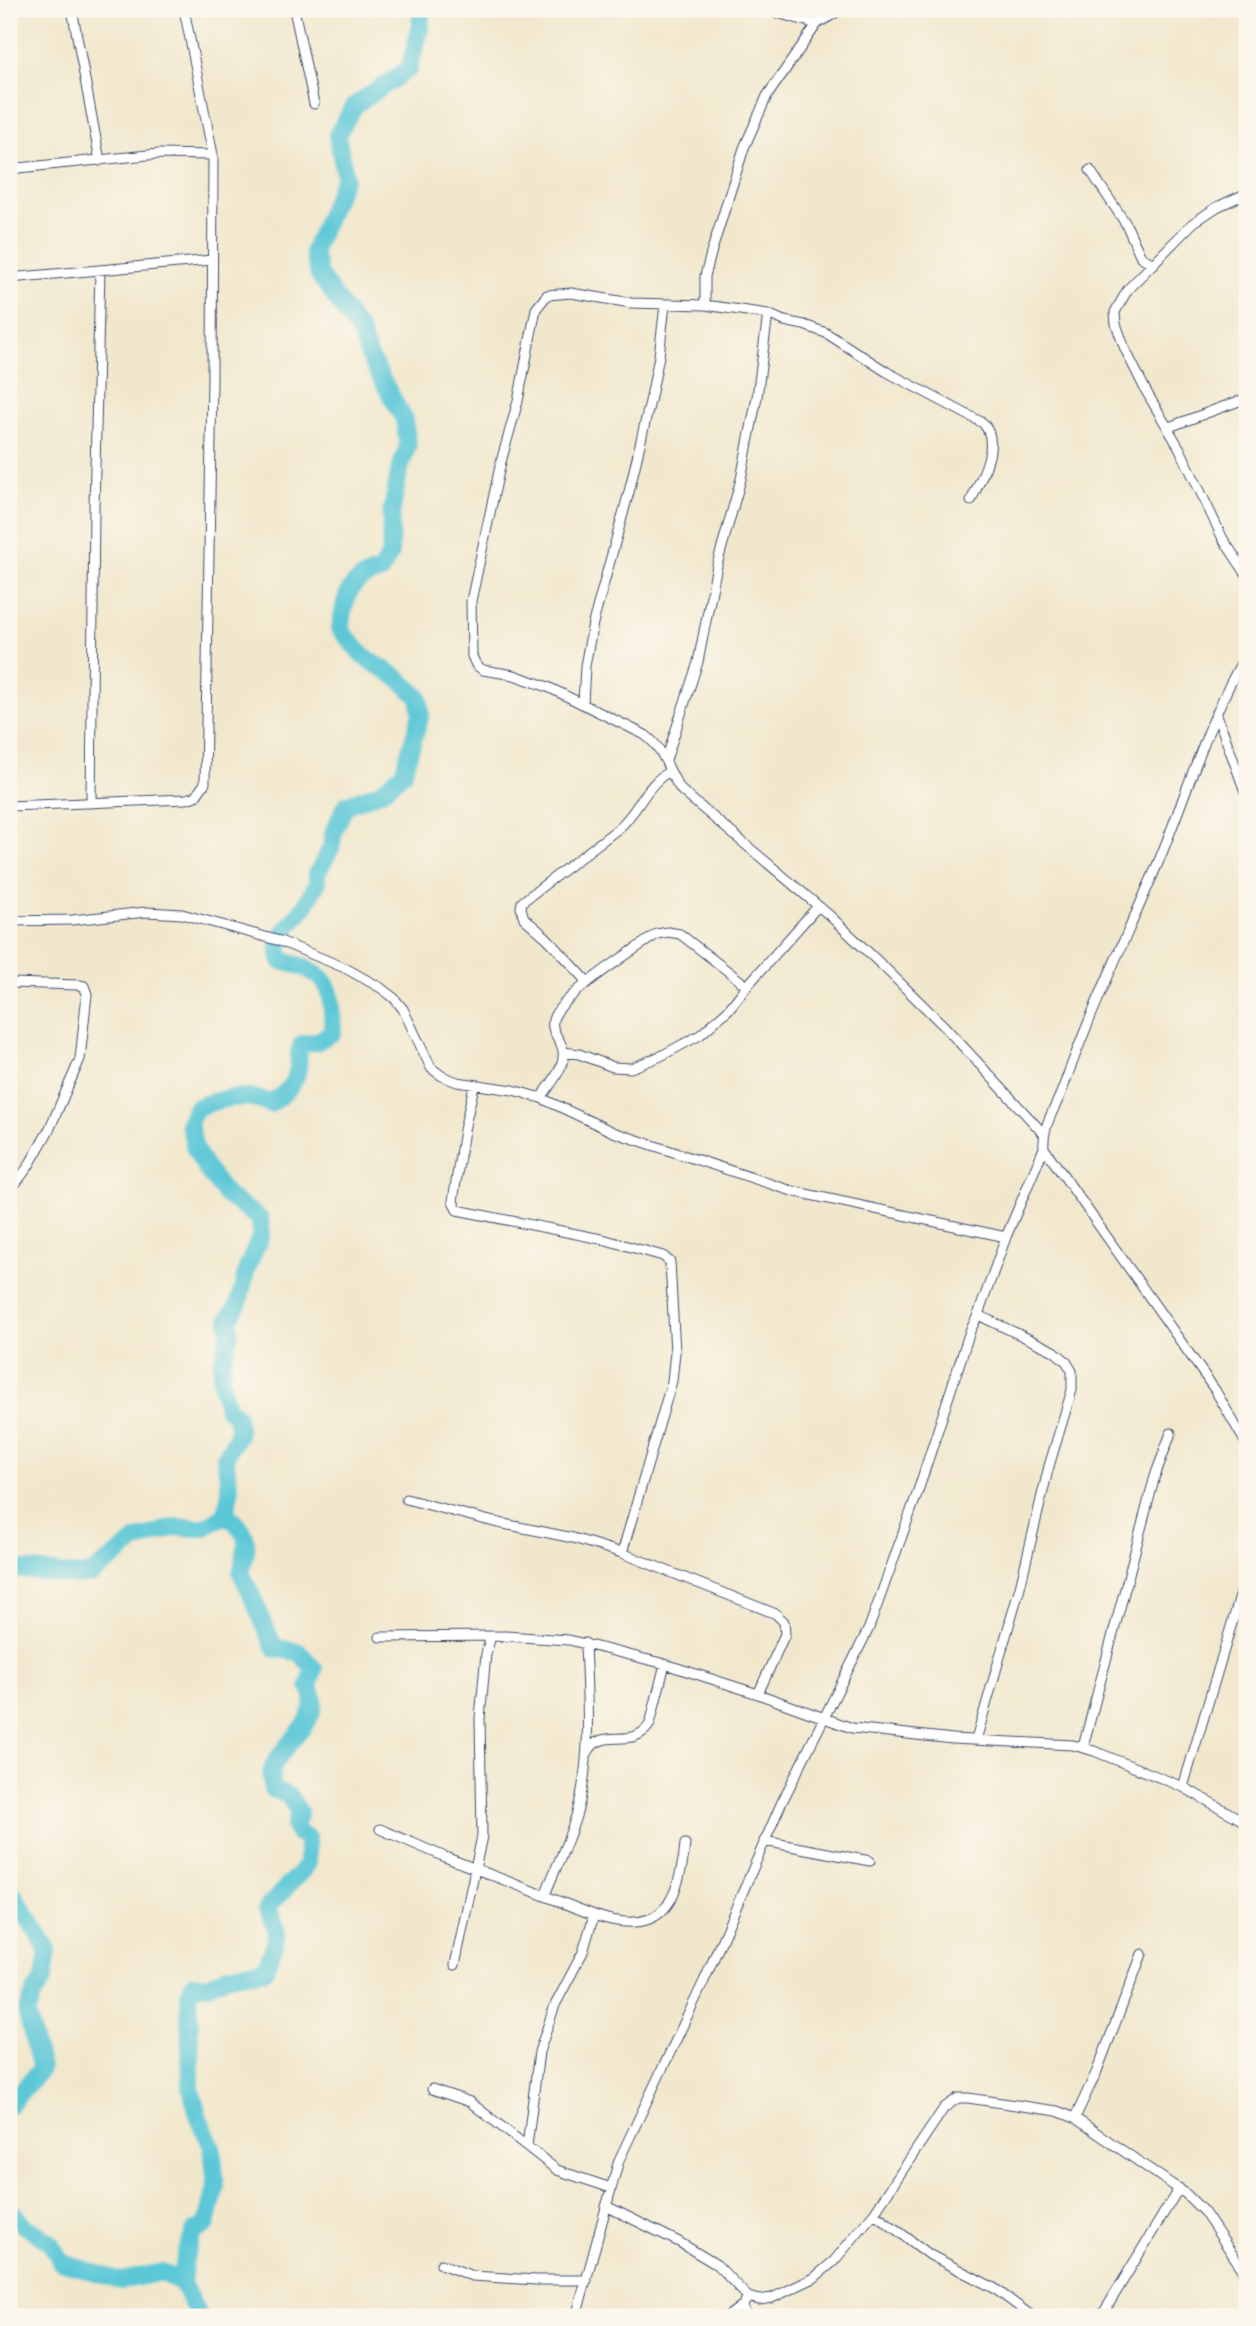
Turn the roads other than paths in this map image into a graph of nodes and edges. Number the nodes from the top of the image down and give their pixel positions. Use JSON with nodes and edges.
{"nodes":[{"id":1,"x":72,"y":9,"type":"edge"},
{"id":2,"x":184,"y":9,"type":"edge"},
{"id":3,"x":294,"y":9,"type":"edge"},
{"id":4,"x":762,"y":9,"type":"edge"},
{"id":5,"x":842,"y":9,"type":"edge"},
{"id":6,"x":817,"y":24,"type":"junction"},
{"id":7,"x":314,"y":104,"type":"dead end"},
{"id":8,"x":213,"y":155,"type":"junction"},
{"id":9,"x":100,"y":161,"type":"junction"},
{"id":10,"x":9,"y":169,"type":"edge"},
{"id":11,"x":1090,"y":170,"type":"dead end"},
{"id":12,"x":1247,"y":193,"type":"edge"},
{"id":13,"x":212,"y":260,"type":"junction"},
{"id":14,"x":1154,"y":264,"type":"junction"},
{"id":15,"x":100,"y":270,"type":"junction"},
{"id":16,"x":9,"y":278,"type":"edge"},
{"id":17,"x":665,"y":305,"type":"junction"},
{"id":18,"x":705,"y":306,"type":"junction"},
{"id":19,"x":768,"y":314,"type":"junction"},
{"id":20,"x":1247,"y":398,"type":"edge"},
{"id":21,"x":1169,"y":427,"type":"junction"},
{"id":22,"x":971,"y":501,"type":"dead end"},
{"id":23,"x":1247,"y":575,"type":"edge"},
{"id":24,"x":1247,"y":653,"type":"edge"},
{"id":25,"x":583,"y":703,"type":"junction"},
{"id":26,"x":1217,"y":715,"type":"junction"},
{"id":27,"x":666,"y":760,"type":"junction"},
{"id":28,"x":670,"y":771,"type":"junction"},
{"id":29,"x":1247,"y":797,"type":"edge"},
{"id":30,"x":91,"y":803,"type":"junction"},
{"id":31,"x":9,"y":806,"type":"edge"},
{"id":32,"x":818,"y":906,"type":"junction"},
{"id":33,"x":9,"y":921,"type":"edge"},
{"id":34,"x":588,"y":982,"type":"junction"},
{"id":35,"x":9,"y":983,"type":"edge"},
{"id":36,"x":747,"y":986,"type":"junction"},
{"id":37,"x":563,"y":1052,"type":"junction"},
{"id":38,"x":474,"y":1086,"type":"junction"},
{"id":39,"x":541,"y":1097,"type":"junction"},
{"id":40,"x":1043,"y":1133,"type":"junction"},
{"id":41,"x":1044,"y":1148,"type":"junction"},
{"id":42,"x":9,"y":1192,"type":"edge"},
{"id":43,"x":1006,"y":1237,"type":"junction"},
{"id":44,"x":978,"y":1315,"type":"junction"},
{"id":45,"x":1171,"y":1433,"type":"dead end"},
{"id":46,"x":1247,"y":1445,"type":"edge"},
{"id":47,"x":406,"y":1499,"type":"dead end"},
{"id":48,"x":1247,"y":1506,"type":"edge"},
{"id":49,"x":1247,"y":1514,"type":"edge"},
{"id":50,"x":622,"y":1553,"type":"junction"},
{"id":51,"x":1247,"y":1573,"type":"edge"},
{"id":52,"x":491,"y":1636,"type":"junction"},
{"id":53,"x":380,"y":1637,"type":"dead end"},
{"id":54,"x":585,"y":1643,"type":"junction"},
{"id":55,"x":665,"y":1664,"type":"junction"},
{"id":56,"x":758,"y":1694,"type":"junction"},
{"id":57,"x":825,"y":1717,"type":"junction"},
{"id":58,"x":976,"y":1740,"type":"junction"},
{"id":59,"x":1083,"y":1747,"type":"junction"},
{"id":60,"x":586,"y":1758,"type":"junction"},
{"id":61,"x":1183,"y":1787,"type":"junction"},
{"id":62,"x":1247,"y":1823,"type":"edge"},
{"id":63,"x":380,"y":1829,"type":"dead end"},
{"id":64,"x":764,"y":1841,"type":"junction"},
{"id":65,"x":685,"y":1844,"type":"dead end"},
{"id":66,"x":870,"y":1861,"type":"dead end"},
{"id":67,"x":475,"y":1868,"type":"junction"},
{"id":68,"x":545,"y":1895,"type":"junction"},
{"id":69,"x":594,"y":1915,"type":"junction"},
{"id":70,"x":1142,"y":1954,"type":"dead end"},
{"id":71,"x":456,"y":1965,"type":"dead end"},
{"id":72,"x":432,"y":2089,"type":"dead end"},
{"id":73,"x":1075,"y":2118,"type":"junction"},
{"id":74,"x":527,"y":2146,"type":"junction"},
{"id":75,"x":611,"y":2188,"type":"junction"},
{"id":76,"x":1179,"y":2188,"type":"junction"},
{"id":77,"x":607,"y":2206,"type":"junction"},
{"id":78,"x":874,"y":2213,"type":"junction"},
{"id":79,"x":441,"y":2264,"type":"dead end"},
{"id":80,"x":1247,"y":2276,"type":"edge"},
{"id":81,"x":587,"y":2280,"type":"junction"},
{"id":82,"x":745,"y":2301,"type":"junction"},
{"id":83,"x":576,"y":2317,"type":"edge"},
{"id":84,"x":727,"y":2317,"type":"edge"},
{"id":85,"x":746,"y":2317,"type":"edge"},
{"id":86,"x":1033,"y":2317,"type":"edge"},
{"id":87,"x":1101,"y":2317,"type":"edge"}],
"edges":[{"from":1,"to":9,"type":"street"},
{"from":2,"to":8,"type":"street"},
{"from":3,"to":7,"type":"street"},
{"from":4,"to":6,"type":"street"},
{"from":5,"to":6,"type":"street"},
{"from":6,"to":18,"type":"street"},
{"from":8,"to":9,"type":"street"},
{"from":8,"to":13,"type":"street"},
{"from":9,"to":10,"type":"street"},
{"from":11,"to":14,"type":"street"},
{"from":12,"to":14,"type":"street"},
{"from":13,"to":15,"type":"street"},
{"from":13,"to":30,"type":"street"},
{"from":14,"to":21,"type":"street"},
{"from":15,"to":16,"type":"street"},
{"from":15,"to":30,"type":"street"},
{"from":17,"to":18,"type":"street"},
{"from":17,"to":25,"type":"street"},
{"from":17,"to":25,"type":"street"},
{"from":18,"to":19,"type":"street"},
{"from":19,"to":22,"type":"street"},
{"from":19,"to":27,"type":"street"},
{"from":20,"to":21,"type":"street"},
{"from":21,"to":23,"type":"street"},
{"from":24,"to":26,"type":"street"},
{"from":25,"to":27,"type":"street"},
{"from":26,"to":29,"type":"street"},
{"from":26,"to":40,"type":"street"},
{"from":27,"to":28,"type":"street"},
{"from":28,"to":32,"type":"street"},
{"from":28,"to":34,"type":"street"},
{"from":30,"to":31,"type":"street"},
{"from":32,"to":36,"type":"street"},
{"from":32,"to":40,"type":"street"},
{"from":33,"to":38,"type":"street"},
{"from":34,"to":36,"type":"street"},
{"from":34,"to":37,"type":"street"},
{"from":35,"to":42,"type":"street"},
{"from":36,"to":37,"type":"street"},
{"from":37,"to":39,"type":"street"},
{"from":38,"to":39,"type":"street"},
{"from":38,"to":50,"type":"street"},
{"from":39,"to":43,"type":"street"},
{"from":40,"to":41,"type":"street"},
{"from":41,"to":43,"type":"street"},
{"from":41,"to":46,"type":"street"},
{"from":43,"to":44,"type":"street"},
{"from":44,"to":57,"type":"street"},
{"from":44,"to":58,"type":"street"},
{"from":45,"to":59,"type":"street"},
{"from":47,"to":50,"type":"street"},
{"from":48,"to":49,"type":"street"},
{"from":50,"to":56,"type":"street"},
{"from":51,"to":61,"type":"street"},
{"from":52,"to":53,"type":"street"},
{"from":52,"to":54,"type":"street"},
{"from":52,"to":67,"type":"street"},
{"from":54,"to":55,"type":"street"},
{"from":54,"to":60,"type":"street"},
{"from":55,"to":56,"type":"street"},
{"from":55,"to":60,"type":"street"},
{"from":56,"to":57,"type":"street"},
{"from":57,"to":58,"type":"street"},
{"from":57,"to":64,"type":"street"},
{"from":58,"to":59,"type":"street"},
{"from":59,"to":61,"type":"street"},
{"from":60,"to":68,"type":"street"},
{"from":61,"to":62,"type":"street"},
{"from":63,"to":67,"type":"street"},
{"from":64,"to":66,"type":"street"},
{"from":64,"to":75,"type":"street"},
{"from":65,"to":69,"type":"street"},
{"from":67,"to":68,"type":"street"},
{"from":67,"to":71,"type":"street"},
{"from":68,"to":69,"type":"street"},
{"from":69,"to":74,"type":"street"},
{"from":70,"to":73,"type":"street"},
{"from":72,"to":74,"type":"street"},
{"from":73,"to":76,"type":"street"},
{"from":73,"to":78,"type":"street"},
{"from":74,"to":75,"type":"street"},
{"from":75,"to":77,"type":"street"},
{"from":76,"to":80,"type":"street"},
{"from":76,"to":87,"type":"street"},
{"from":77,"to":81,"type":"street"},
{"from":77,"to":82,"type":"street"},
{"from":78,"to":82,"type":"street"},
{"from":78,"to":86,"type":"street"},
{"from":79,"to":81,"type":"street"},
{"from":81,"to":83,"type":"street"},
{"from":82,"to":84,"type":"street"},
{"from":82,"to":85,"type":"street"}]}
